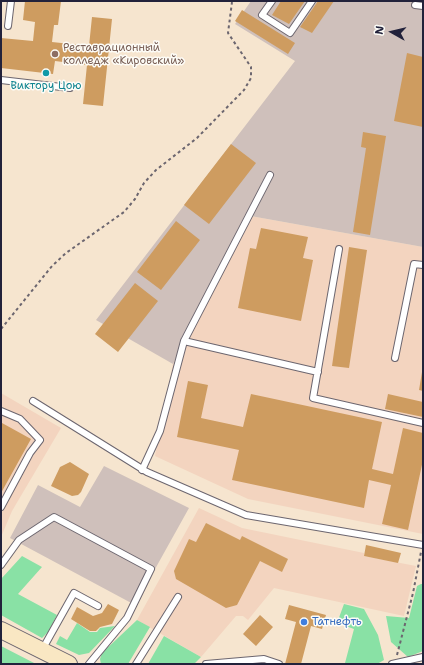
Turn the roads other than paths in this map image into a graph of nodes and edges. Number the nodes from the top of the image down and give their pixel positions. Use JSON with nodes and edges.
{"nodes":[{"id":1,"x":11,"y":1,"type":"edge"},
{"id":2,"x":272,"y":1,"type":"edge"},
{"id":3,"x":312,"y":1,"type":"edge"},
{"id":4,"x":415,"y":5,"type":"dead end"},
{"id":5,"x":423,"y":6,"type":"edge"},
{"id":6,"x":8,"y":26,"type":"dead end"},
{"id":7,"x":1,"y":80,"type":"edge"},
{"id":8,"x":70,"y":88,"type":"dead end"},
{"id":9,"x":270,"y":175,"type":"dead end"},
{"id":10,"x":339,"y":249,"type":"dead end"},
{"id":11,"x":423,"y":265,"type":"edge"},
{"id":12,"x":184,"y":341,"type":"junction"},
{"id":13,"x":395,"y":358,"type":"dead end"},
{"id":14,"x":318,"y":372,"type":"junction"},
{"id":15,"x":33,"y":401,"type":"dead end"},
{"id":16,"x":1,"y":411,"type":"edge"},
{"id":17,"x":423,"y":423,"type":"edge"},
{"id":18,"x":142,"y":470,"type":"junction"},
{"id":19,"x":1,"y":507,"type":"edge"},
{"id":20,"x":423,"y":543,"type":"edge"},
{"id":21,"x":1,"y":565,"type":"edge"},
{"id":22,"x":178,"y":597,"type":"dead end"},
{"id":23,"x":98,"y":606,"type":"dead end"},
{"id":24,"x":1,"y":630,"type":"edge"},
{"id":25,"x":42,"y":650,"type":"junction"},
{"id":26,"x":423,"y":657,"type":"edge"},
{"id":27,"x":68,"y":664,"type":"edge"},
{"id":28,"x":89,"y":664,"type":"edge"},
{"id":29,"x":136,"y":664,"type":"edge"},
{"id":30,"x":206,"y":664,"type":"edge"},
{"id":31,"x":279,"y":664,"type":"edge"},
{"id":32,"x":394,"y":664,"type":"edge"}],
"edges":[{"from":1,"to":6,"type":"lane"},
{"from":2,"to":3,"type":"lane"},
{"from":4,"to":5,"type":"lane"},
{"from":7,"to":8,"type":"lane"},
{"from":9,"to":12,"type":"lane"},
{"from":10,"to":14,"type":"lane"},
{"from":11,"to":13,"type":"lane"},
{"from":12,"to":14,"type":"lane"},
{"from":12,"to":18,"type":"lane"},
{"from":14,"to":17,"type":"lane"},
{"from":15,"to":18,"type":"lane"},
{"from":16,"to":19,"type":"lane"},
{"from":18,"to":20,"type":"lane"},
{"from":21,"to":28,"type":"lane"},
{"from":22,"to":29,"type":"lane"},
{"from":23,"to":25,"type":"lane"},
{"from":24,"to":25,"type":"main road"},
{"from":25,"to":27,"type":"main road"},
{"from":26,"to":32,"type":"lane"},
{"from":30,"to":31,"type":"lane"}]}
